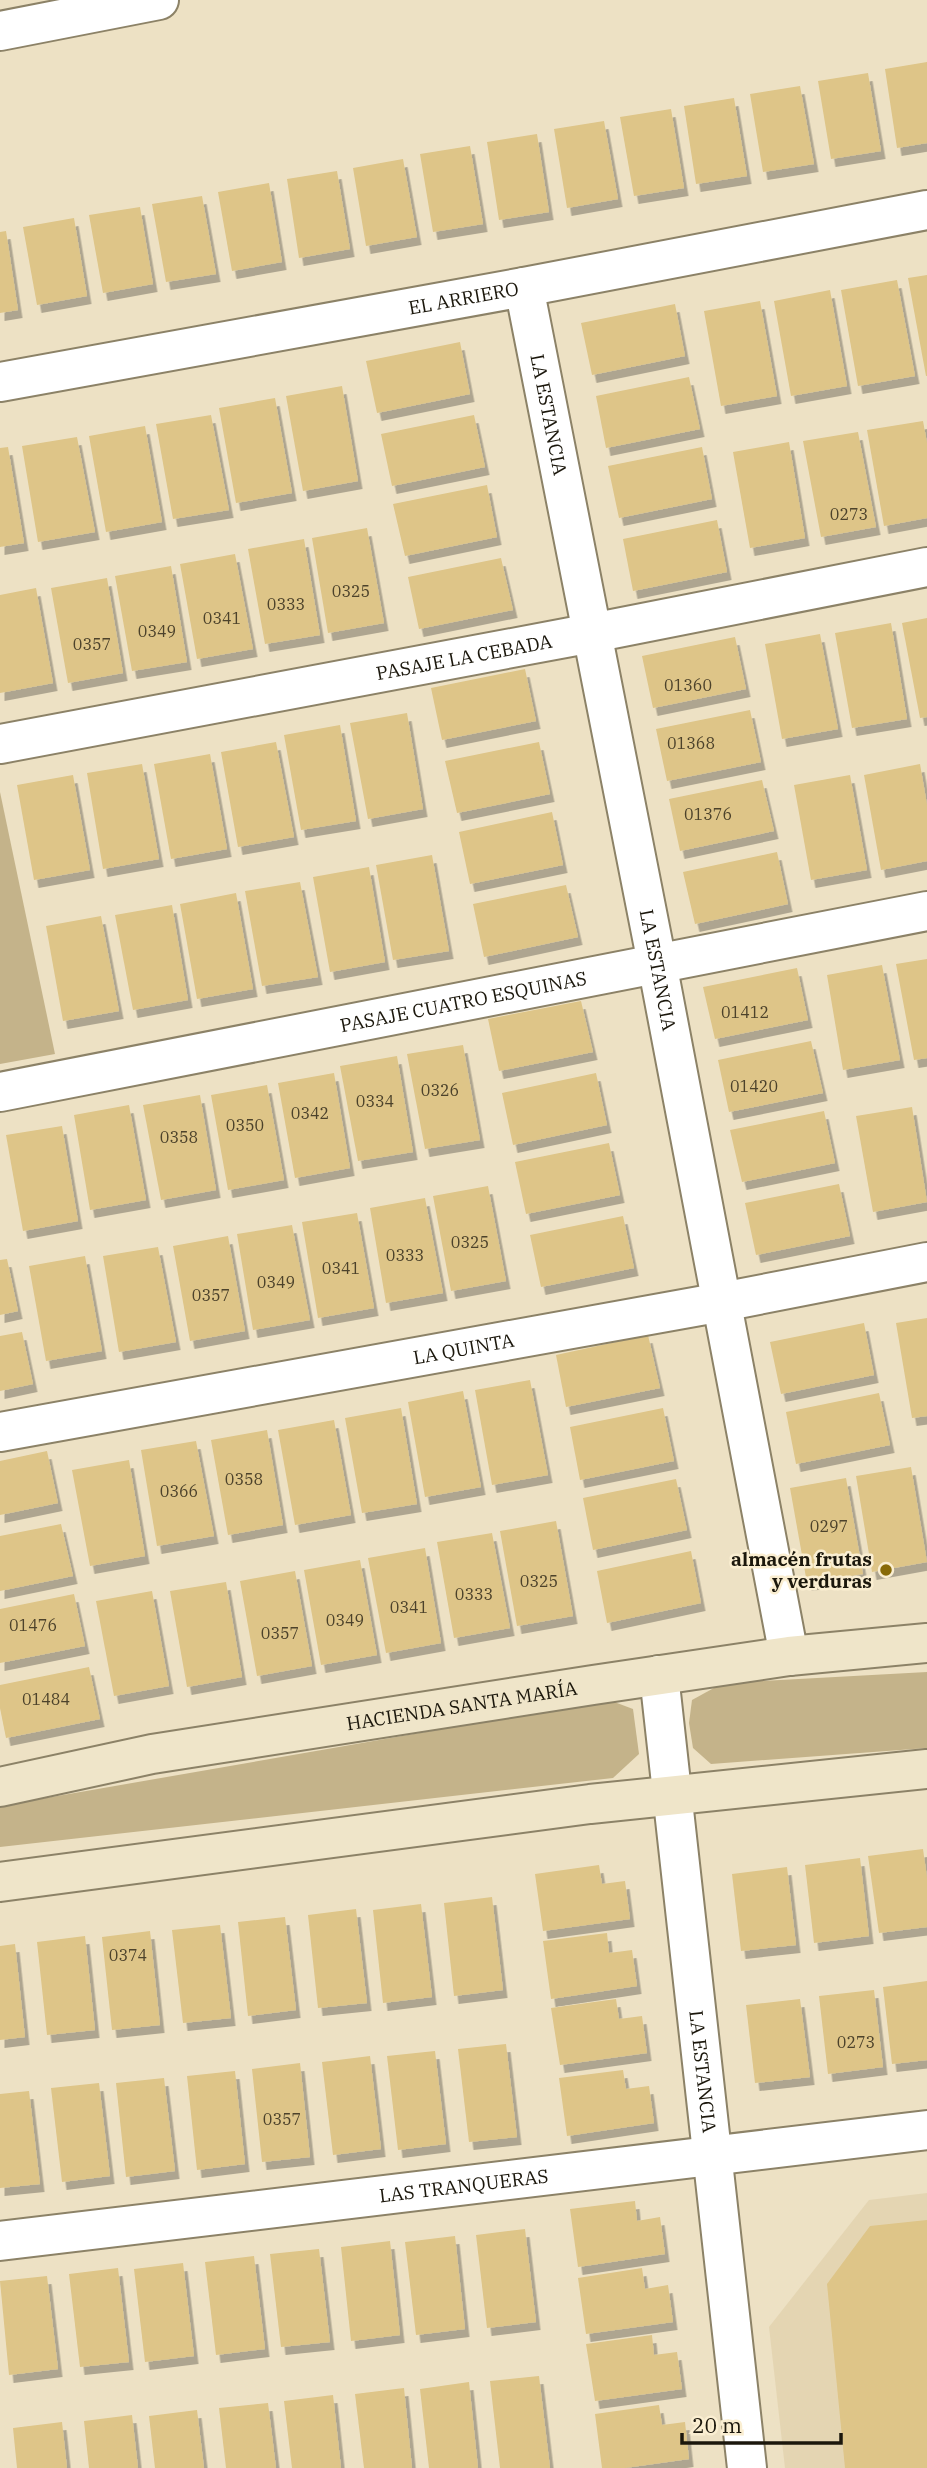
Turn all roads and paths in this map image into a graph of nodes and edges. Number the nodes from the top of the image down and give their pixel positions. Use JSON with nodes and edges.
{"nodes":[{"id":1,"x":159,"y":0,"type":"edge"},
{"id":2,"x":1,"y":29,"type":"edge"},
{"id":3,"x":927,"y":209,"type":"edge"},
{"id":4,"x":524,"y":287,"type":"junction"},
{"id":5,"x":0,"y":382,"type":"edge"},
{"id":6,"x":927,"y":567,"type":"edge"},
{"id":7,"x":592,"y":633,"type":"junction"},
{"id":8,"x":0,"y":744,"type":"edge"},
{"id":9,"x":927,"y":911,"type":"edge"},
{"id":10,"x":657,"y":963,"type":"junction"},
{"id":11,"x":0,"y":1092,"type":"edge"},
{"id":12,"x":927,"y":1262,"type":"edge"},
{"id":13,"x":722,"y":1302,"type":"junction"},
{"id":14,"x":0,"y":1432,"type":"edge"},
{"id":15,"x":927,"y":1643,"type":"edge"},
{"id":16,"x":789,"y":1656,"type":"junction"},
{"id":17,"x":659,"y":1675,"type":"junction"},
{"id":18,"x":927,"y":1769,"type":"edge"},
{"id":19,"x":0,"y":1787,"type":"edge"},
{"id":20,"x":672,"y":1795,"type":"junction"},
{"id":21,"x":0,"y":1882,"type":"edge"},
{"id":22,"x":927,"y":2130,"type":"edge"},
{"id":23,"x":713,"y":2156,"type":"junction"},
{"id":24,"x":0,"y":2241,"type":"edge"},
{"id":25,"x":747,"y":2468,"type":"edge"}],
"edges":[{"from":1,"to":2,"type":"street"},
{"from":3,"to":4,"type":"street","name":"EL ARRIERO"},
{"from":4,"to":5,"type":"street","name":"EL ARRIERO"},
{"from":4,"to":7,"type":"street","name":"LA ESTANCIA"},
{"from":6,"to":7,"type":"street","name":"PASAJE LA CEBADA"},
{"from":7,"to":8,"type":"street","name":"PASAJE LA CEBADA"},
{"from":7,"to":10,"type":"street","name":"LA ESTANCIA"},
{"from":9,"to":10,"type":"street","name":"PASAJE CUATRO ESQUINAS"},
{"from":10,"to":11,"type":"street","name":"PASAJE CUATRO ESQUINAS"},
{"from":10,"to":13,"type":"street","name":"LA ESTANCIA"},
{"from":12,"to":13,"type":"street","name":"LA QUINTA"},
{"from":13,"to":14,"type":"street","name":"LA QUINTA"},
{"from":13,"to":16,"type":"street","name":"LA ESTANCIA"},
{"from":15,"to":16,"type":"street","name":"HACIENDA SANTA MARÍA"},
{"from":16,"to":17,"type":"street","name":"HACIENDA SANTA MARÍA"},
{"from":17,"to":19,"type":"street","name":"HACIENDA SANTA MARÍA"},
{"from":17,"to":20,"type":"street","name":"LA ESTANCIA"},
{"from":18,"to":20,"type":"street"},
{"from":20,"to":21,"type":"street"},
{"from":20,"to":23,"type":"street","name":"LA ESTANCIA"},
{"from":22,"to":23,"type":"street","name":"LAS TRANQUERAS"},
{"from":23,"to":24,"type":"street","name":"LAS TRANQUERAS"},
{"from":23,"to":25,"type":"street","name":"LA ESTANCIA"}]}
